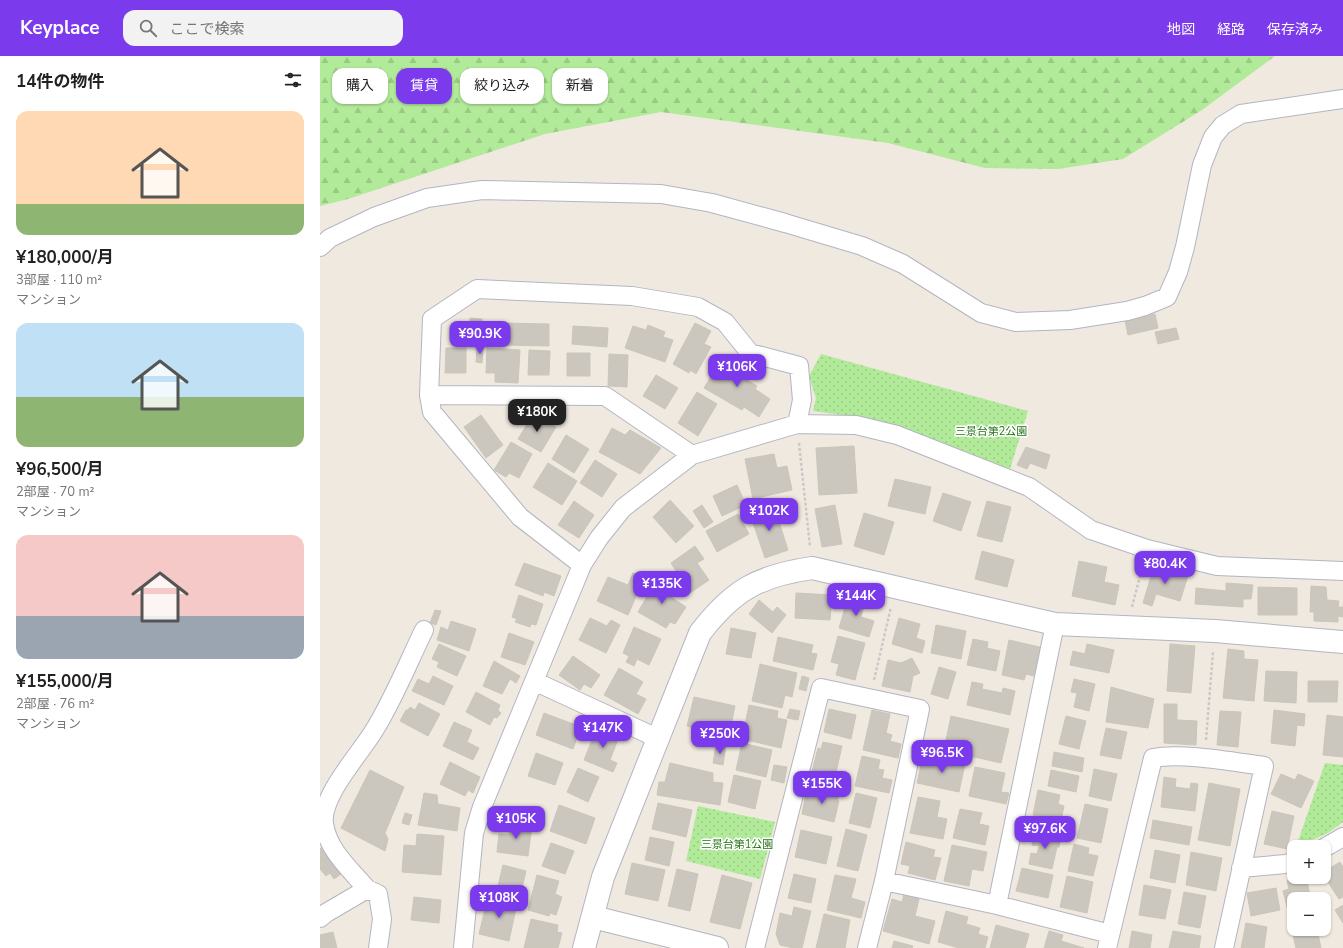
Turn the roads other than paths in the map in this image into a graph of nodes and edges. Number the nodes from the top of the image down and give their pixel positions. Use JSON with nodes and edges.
{"nodes":[{"id":1,"x":1343,"y":99,"type":"edge"},
{"id":2,"x":320,"y":247,"type":"edge"},
{"id":3,"x":429,"y":395,"type":"junction"},
{"id":4,"x":797,"y":424,"type":"junction"},
{"id":5,"x":692,"y":455,"type":"junction"},
{"id":6,"x":582,"y":565,"type":"junction"},
{"id":7,"x":1343,"y":571,"type":"edge"},
{"id":8,"x":1054,"y":624,"type":"junction"},
{"id":9,"x":424,"y":630,"type":"dead end"},
{"id":10,"x":1343,"y":642,"type":"edge"},
{"id":11,"x":534,"y":681,"type":"junction"},
{"id":12,"x":657,"y":738,"type":"junction"},
{"id":13,"x":1343,"y":837,"type":"edge"},
{"id":14,"x":1331,"y":844,"type":"edge"},
{"id":15,"x":1287,"y":864,"type":"edge"},
{"id":16,"x":1241,"y":868,"type":"junction"},
{"id":17,"x":884,"y":881,"type":"junction"},
{"id":18,"x":367,"y":888,"type":"junction"},
{"id":19,"x":997,"y":905,"type":"junction"},
{"id":20,"x":593,"y":917,"type":"junction"},
{"id":21,"x":320,"y":918,"type":"edge"},
{"id":22,"x":1109,"y":941,"type":"edge"},
{"id":23,"x":694,"y":946,"type":"edge"},
{"id":24,"x":378,"y":948,"type":"edge"},
{"id":25,"x":463,"y":948,"type":"edge"},
{"id":26,"x":584,"y":948,"type":"edge"},
{"id":27,"x":717,"y":948,"type":"edge"},
{"id":28,"x":755,"y":948,"type":"edge"},
{"id":29,"x":867,"y":948,"type":"edge"},
{"id":30,"x":1224,"y":948,"type":"edge"}],
"edges":[{"from":1,"to":2,"type":"street"},
{"from":3,"to":4,"type":"street"},
{"from":3,"to":5,"type":"street"},
{"from":3,"to":6,"type":"street"},
{"from":4,"to":5,"type":"street"},
{"from":4,"to":7,"type":"street"},
{"from":5,"to":6,"type":"street"},
{"from":6,"to":11,"type":"street"},
{"from":8,"to":10,"type":"street"},
{"from":8,"to":12,"type":"street"},
{"from":8,"to":19,"type":"street"},
{"from":9,"to":18,"type":"street"},
{"from":11,"to":12,"type":"street"},
{"from":11,"to":25,"type":"street"},
{"from":12,"to":20,"type":"street"},
{"from":13,"to":14,"type":"street"},
{"from":15,"to":16,"type":"street"},
{"from":16,"to":22,"type":"street"},
{"from":16,"to":30,"type":"street"},
{"from":17,"to":19,"type":"street"},
{"from":17,"to":28,"type":"street"},
{"from":17,"to":29,"type":"street"},
{"from":18,"to":21,"type":"street"},
{"from":18,"to":24,"type":"street"},
{"from":19,"to":22,"type":"street"},
{"from":20,"to":23,"type":"street"},
{"from":20,"to":26,"type":"street"},
{"from":23,"to":27,"type":"street"}]}
